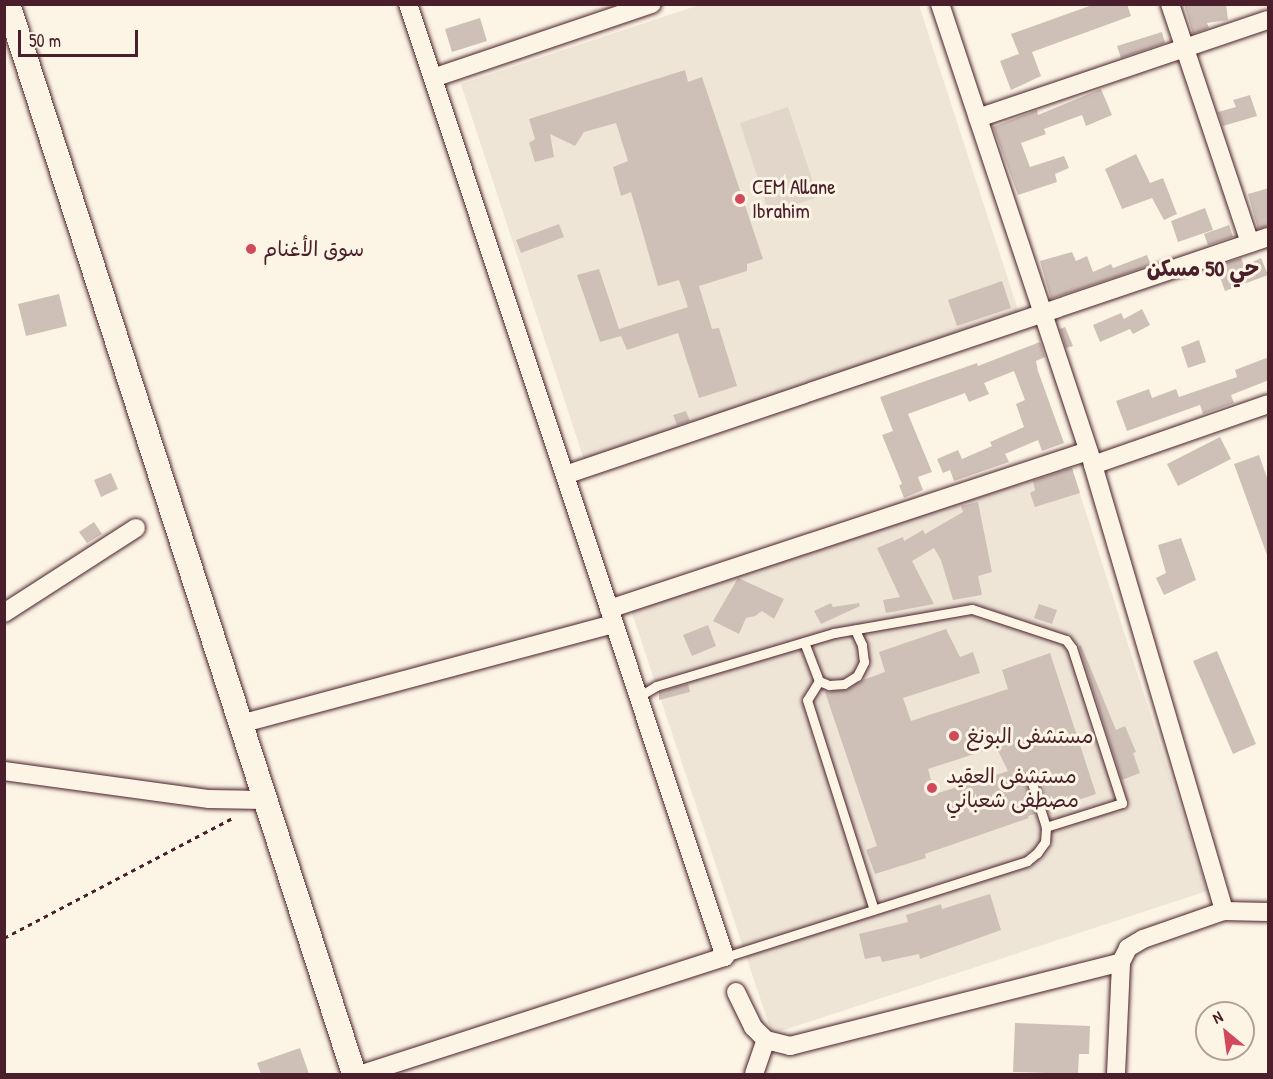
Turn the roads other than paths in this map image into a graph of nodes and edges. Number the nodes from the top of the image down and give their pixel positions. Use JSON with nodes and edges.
{"nodes":[{"id":1,"x":8,"y":4,"type":"edge"},
{"id":2,"x":408,"y":4,"type":"edge"},
{"id":3,"x":652,"y":4,"type":"edge"},
{"id":4,"x":940,"y":4,"type":"edge"},
{"id":5,"x":1170,"y":4,"type":"edge"},
{"id":6,"x":1269,"y":20,"type":"edge"},
{"id":7,"x":1185,"y":48,"type":"junction"},
{"id":8,"x":433,"y":78,"type":"junction"},
{"id":9,"x":978,"y":118,"type":"junction"},
{"id":10,"x":1269,"y":237,"type":"edge"},
{"id":11,"x":1250,"y":243,"type":"junction"},
{"id":12,"x":1042,"y":313,"type":"junction"},
{"id":13,"x":1269,"y":404,"type":"edge"},
{"id":14,"x":1090,"y":458,"type":"junction"},
{"id":15,"x":565,"y":475,"type":"junction"},
{"id":16,"x":136,"y":528,"type":"dead end"},
{"id":17,"x":4,"y":613,"type":"edge"},
{"id":18,"x":611,"y":616,"type":"junction"},
{"id":19,"x":855,"y":630,"type":"junction"},
{"id":20,"x":804,"y":642,"type":"junction"},
{"id":21,"x":819,"y":681,"type":"junction"},
{"id":22,"x":638,"y":697,"type":"junction"},
{"id":23,"x":240,"y":724,"type":"junction"},
{"id":24,"x":4,"y":771,"type":"edge"},
{"id":25,"x":1030,"y":777,"type":"dead end"},
{"id":26,"x":264,"y":801,"type":"junction"},
{"id":27,"x":1046,"y":827,"type":"junction"},
{"id":28,"x":874,"y":910,"type":"junction"},
{"id":29,"x":1224,"y":911,"type":"junction"},
{"id":30,"x":1269,"y":912,"type":"edge"},
{"id":31,"x":725,"y":957,"type":"junction"},
{"id":32,"x":1121,"y":962,"type":"junction"},
{"id":33,"x":736,"y":992,"type":"dead end"},
{"id":34,"x":766,"y":1040,"type":"junction"},
{"id":35,"x":354,"y":1074,"type":"edge"},
{"id":36,"x":362,"y":1074,"type":"edge"},
{"id":37,"x":754,"y":1074,"type":"edge"},
{"id":38,"x":1116,"y":1074,"type":"edge"}],
"edges":[{"from":1,"to":23,"type":"main road"},
{"from":2,"to":8,"type":"street"},
{"from":3,"to":8,"type":"street"},
{"from":4,"to":9,"type":"street"},
{"from":5,"to":7,"type":"street"},
{"from":6,"to":7,"type":"street"},
{"from":7,"to":9,"type":"street"},
{"from":7,"to":11,"type":"street"},
{"from":8,"to":15,"type":"street"},
{"from":9,"to":12,"type":"street"},
{"from":10,"to":11,"type":"street"},
{"from":11,"to":12,"type":"street"},
{"from":12,"to":14,"type":"street"},
{"from":12,"to":15,"type":"street"},
{"from":13,"to":14,"type":"street"},
{"from":14,"to":18,"type":"street"},
{"from":14,"to":29,"type":"street"},
{"from":15,"to":18,"type":"street"},
{"from":16,"to":17,"type":"street"},
{"from":18,"to":22,"type":"street"},
{"from":18,"to":23,"type":"street"},
{"from":19,"to":20,"type":"lane"},
{"from":19,"to":21,"type":"lane"},
{"from":19,"to":27,"type":"lane"},
{"from":20,"to":21,"type":"lane"},
{"from":20,"to":22,"type":"lane"},
{"from":21,"to":28,"type":"lane"},
{"from":22,"to":31,"type":"street"},
{"from":23,"to":26,"type":"main road"},
{"from":24,"to":26,"type":"street"},
{"from":25,"to":27,"type":"lane"},
{"from":26,"to":35,"type":"main road"},
{"from":27,"to":28,"type":"lane"},
{"from":28,"to":31,"type":"lane"},
{"from":29,"to":30,"type":"street"},
{"from":29,"to":32,"type":"street"},
{"from":31,"to":36,"type":"street"},
{"from":32,"to":34,"type":"street"},
{"from":32,"to":38,"type":"street"},
{"from":33,"to":34,"type":"street"},
{"from":34,"to":37,"type":"street"}]}
